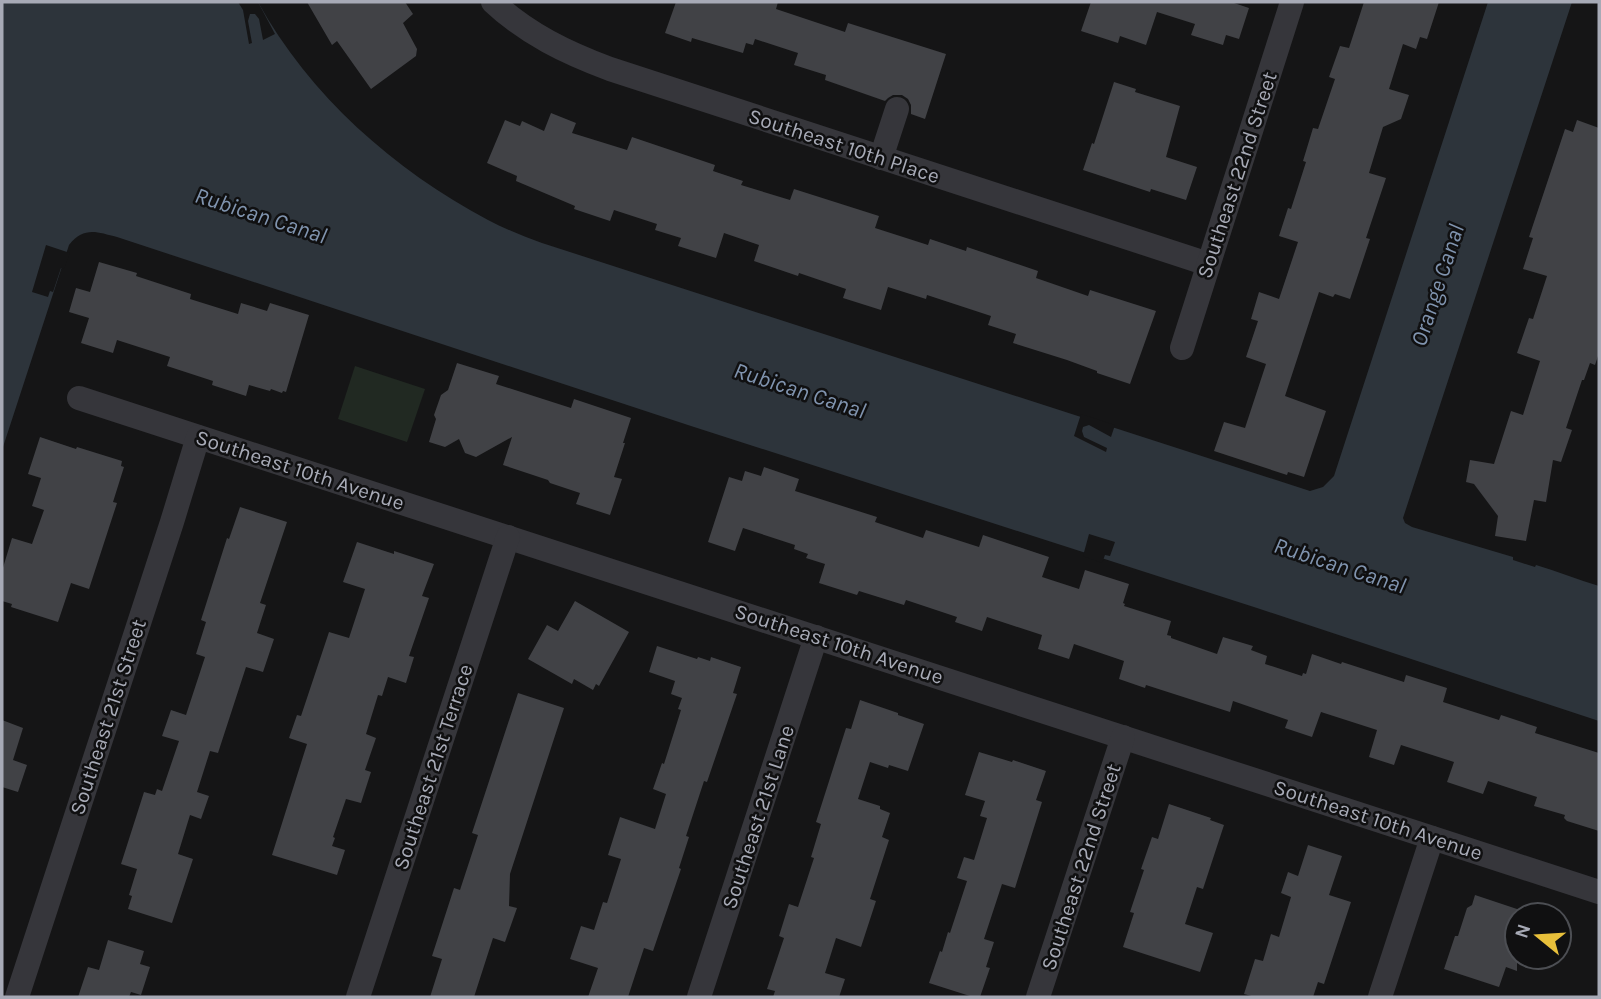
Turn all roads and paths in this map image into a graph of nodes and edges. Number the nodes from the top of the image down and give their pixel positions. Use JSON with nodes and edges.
{"nodes":[{"id":1,"x":493,"y":2,"type":"edge"},
{"id":2,"x":1292,"y":2,"type":"edge"},
{"id":3,"x":897,"y":109,"type":"dead end"},
{"id":4,"x":881,"y":158,"type":"junction"},
{"id":5,"x":1208,"y":264,"type":"junction"},
{"id":6,"x":1182,"y":348,"type":"dead end"},
{"id":7,"x":79,"y":398,"type":"dead end"},
{"id":8,"x":198,"y":437,"type":"junction"},
{"id":9,"x":508,"y":537,"type":"junction"},
{"id":10,"x":816,"y":637,"type":"junction"},
{"id":11,"x":1123,"y":737,"type":"junction"},
{"id":12,"x":1432,"y":838,"type":"junction"},
{"id":13,"x":1599,"y":892,"type":"edge"},
{"id":14,"x":17,"y":997,"type":"edge"},
{"id":15,"x":358,"y":997,"type":"edge"},
{"id":16,"x":699,"y":997,"type":"edge"},
{"id":17,"x":1038,"y":997,"type":"edge"},
{"id":18,"x":1380,"y":997,"type":"edge"}],
"edges":[{"from":1,"to":4,"type":"street","name":"Southeast 10th Place"},
{"from":2,"to":5,"type":"street","name":"Southeast 22nd Street"},
{"from":3,"to":4,"type":"street"},
{"from":4,"to":5,"type":"street","name":"Southeast 10th Place"},
{"from":5,"to":6,"type":"street","name":"Southeast 22nd Street"},
{"from":7,"to":8,"type":"street","name":"Southeast 10th Avenue"},
{"from":8,"to":9,"type":"street","name":"Southeast 10th Avenue"},
{"from":8,"to":14,"type":"street","name":"Southeast 21st Street"},
{"from":9,"to":10,"type":"street","name":"Southeast 10th Avenue"},
{"from":9,"to":15,"type":"street","name":"Southeast 21st Terrace"},
{"from":10,"to":11,"type":"street","name":"Southeast 10th Avenue"},
{"from":10,"to":16,"type":"street","name":"Southeast 21st Lane"},
{"from":11,"to":12,"type":"street","name":"Southeast 10th Avenue"},
{"from":11,"to":17,"type":"street","name":"Southeast 22nd Street"},
{"from":12,"to":13,"type":"street","name":"Southeast 10th Avenue"},
{"from":12,"to":18,"type":"street"}]}
